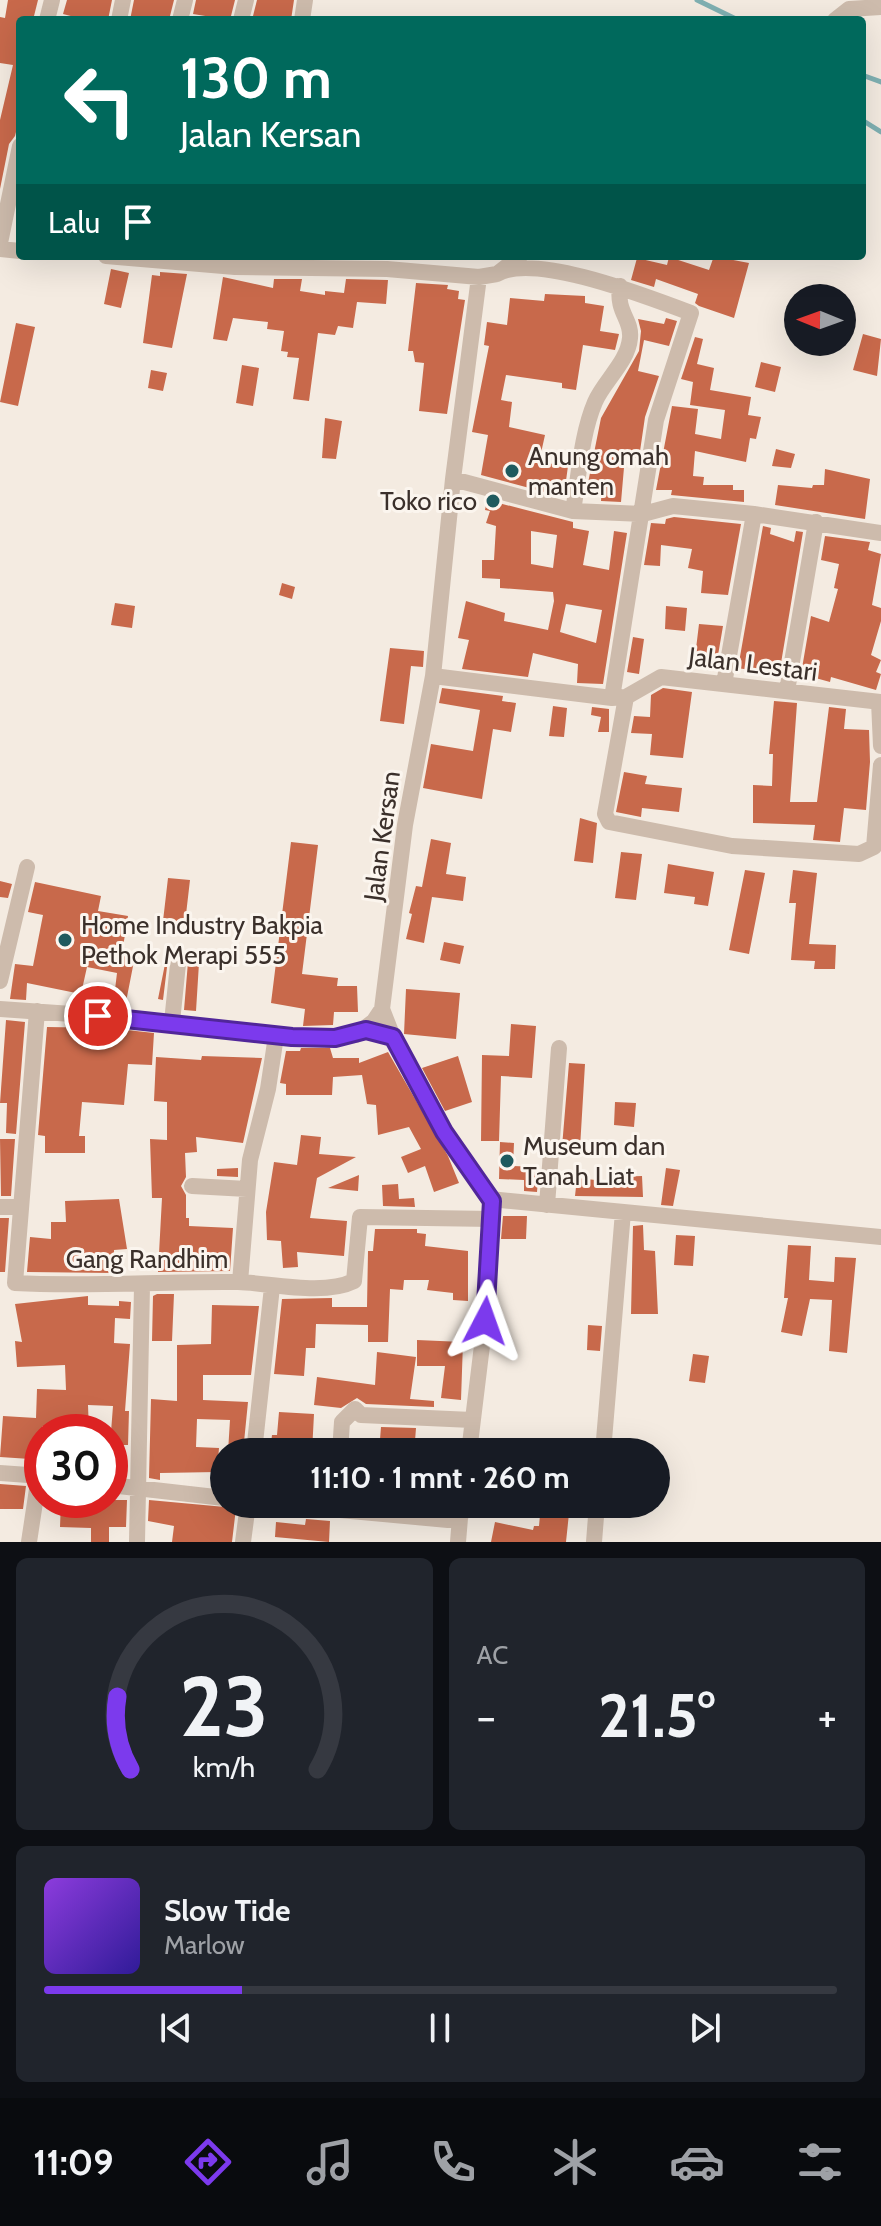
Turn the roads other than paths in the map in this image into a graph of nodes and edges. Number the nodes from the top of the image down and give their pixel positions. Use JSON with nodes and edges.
{"nodes":[{"id":1,"x":881,"y":7,"type":"edge"},
{"id":2,"x":840,"y":16,"type":"edge"},
{"id":3,"x":16,"y":166,"type":"edge"},
{"id":4,"x":0,"y":246,"type":"edge"},
{"id":5,"x":153,"y":260,"type":"edge"},
{"id":6,"x":515,"y":260,"type":"edge"},
{"id":7,"x":388,"y":262,"type":"edge"},
{"id":8,"x":497,"y":274,"type":"junction"},
{"id":9,"x":479,"y":277,"type":"junction"},
{"id":10,"x":620,"y":286,"type":"junction"},
{"id":11,"x":453,"y":479,"type":"junction"},
{"id":12,"x":573,"y":511,"type":"junction"},
{"id":13,"x":643,"y":514,"type":"junction"},
{"id":14,"x":754,"y":514,"type":"junction"},
{"id":15,"x":816,"y":522,"type":"junction"},
{"id":16,"x":881,"y":533,"type":"edge"},
{"id":17,"x":433,"y":676,"type":"junction"},
{"id":18,"x":724,"y":684,"type":"junction"},
{"id":19,"x":787,"y":691,"type":"junction"},
{"id":20,"x":619,"y":697,"type":"junction"},
{"id":21,"x":880,"y":702,"type":"edge"},
{"id":22,"x":881,"y":746,"type":"edge"},
{"id":23,"x":881,"y":765,"type":"edge"},
{"id":24,"x":27,"y":867,"type":"dead end"},
{"id":25,"x":178,"y":964,"type":"dead end"},
{"id":26,"x":0,"y":981,"type":"edge"},
{"id":27,"x":0,"y":1009,"type":"edge"},
{"id":28,"x":382,"y":1009,"type":"junction"},
{"id":29,"x":37,"y":1011,"type":"junction"},
{"id":30,"x":172,"y":1022,"type":"junction"},
{"id":31,"x":366,"y":1030,"type":"junction"},
{"id":32,"x":276,"y":1036,"type":"junction"},
{"id":33,"x":393,"y":1037,"type":"junction"},
{"id":34,"x":559,"y":1048,"type":"dead end"},
{"id":35,"x":192,"y":1186,"type":"dead end"},
{"id":36,"x":247,"y":1189,"type":"junction"},
{"id":37,"x":490,"y":1199,"type":"junction"},
{"id":38,"x":547,"y":1205,"type":"junction"},
{"id":39,"x":0,"y":1207,"type":"edge"},
{"id":40,"x":21,"y":1207,"type":"junction"},
{"id":41,"x":623,"y":1212,"type":"junction"},
{"id":42,"x":493,"y":1219,"type":"junction"},
{"id":43,"x":881,"y":1237,"type":"edge"},
{"id":44,"x":240,"y":1282,"type":"junction"},
{"id":45,"x":142,"y":1286,"type":"junction"},
{"id":46,"x":272,"y":1287,"type":"junction"},
{"id":47,"x":472,"y":1420,"type":"junction"},
{"id":48,"x":256,"y":1438,"type":"edge"},
{"id":49,"x":341,"y":1438,"type":"edge"},
{"id":50,"x":470,"y":1438,"type":"edge"},
{"id":51,"x":604,"y":1438,"type":"edge"},
{"id":52,"x":0,"y":1473,"type":"edge"},
{"id":53,"x":24,"y":1475,"type":"edge"},
{"id":54,"x":128,"y":1487,"type":"edge"},
{"id":55,"x":139,"y":1488,"type":"junction"},
{"id":56,"x":210,"y":1496,"type":"edge"},
{"id":57,"x":33,"y":1518,"type":"edge"},
{"id":58,"x":246,"y":1518,"type":"edge"},
{"id":59,"x":461,"y":1518,"type":"edge"},
{"id":60,"x":596,"y":1518,"type":"edge"},
{"id":61,"x":29,"y":1542,"type":"edge"},
{"id":62,"x":137,"y":1542,"type":"edge"},
{"id":63,"x":243,"y":1542,"type":"edge"},
{"id":64,"x":458,"y":1542,"type":"edge"},
{"id":65,"x":594,"y":1542,"type":"edge"}],
"edges":[{"from":1,"to":2,"type":"street"},
{"from":3,"to":4,"type":"street"},
{"from":5,"to":7,"type":"street"},
{"from":6,"to":8,"type":"street"},
{"from":7,"to":9,"type":"street"},
{"from":8,"to":9,"type":"street"},
{"from":8,"to":10,"type":"street"},
{"from":9,"to":11,"type":"street","name":"Jalan Kersan"},
{"from":10,"to":12,"type":"street"},
{"from":10,"to":13,"type":"street"},
{"from":11,"to":12,"type":"street"},
{"from":11,"to":17,"type":"street","name":"Jalan Kersan"},
{"from":12,"to":13,"type":"street"},
{"from":13,"to":14,"type":"street"},
{"from":13,"to":20,"type":"street"},
{"from":14,"to":15,"type":"street"},
{"from":14,"to":18,"type":"street"},
{"from":15,"to":16,"type":"street"},
{"from":15,"to":19,"type":"street"},
{"from":17,"to":20,"type":"street"},
{"from":17,"to":28,"type":"street","name":"Jalan Kersan"},
{"from":18,"to":19,"type":"street","name":"Jalan Lestari"},
{"from":18,"to":20,"type":"street","name":"Jalan Lestari"},
{"from":19,"to":21,"type":"street","name":"Jalan Lestari"},
{"from":20,"to":23,"type":"street"},
{"from":21,"to":22,"type":"street"},
{"from":24,"to":26,"type":"street"},
{"from":25,"to":30,"type":"street"},
{"from":27,"to":29,"type":"street"},
{"from":28,"to":31,"type":"street"},
{"from":28,"to":33,"type":"street"},
{"from":29,"to":30,"type":"street"},
{"from":29,"to":40,"type":"street","name":"Gang Randhim"},
{"from":30,"to":32,"type":"street"},
{"from":31,"to":32,"type":"street"},
{"from":31,"to":33,"type":"street"},
{"from":32,"to":36,"type":"street"},
{"from":33,"to":37,"type":"street"},
{"from":34,"to":38,"type":"street"},
{"from":35,"to":36,"type":"street"},
{"from":36,"to":44,"type":"street"},
{"from":37,"to":38,"type":"street"},
{"from":37,"to":42,"type":"street"},
{"from":38,"to":41,"type":"street"},
{"from":39,"to":40,"type":"street"},
{"from":40,"to":45,"type":"street","name":"Gang Randhim"},
{"from":41,"to":43,"type":"street"},
{"from":41,"to":51,"type":"street"},
{"from":42,"to":46,"type":"street","name":"Gang Randhim"},
{"from":42,"to":47,"type":"street"},
{"from":44,"to":45,"type":"street","name":"Gang Randhim"},
{"from":44,"to":46,"type":"street","name":"Gang Randhim"},
{"from":45,"to":55,"type":"street"},
{"from":46,"to":48,"type":"street"},
{"from":47,"to":49,"type":"street"},
{"from":47,"to":50,"type":"street"},
{"from":52,"to":53,"type":"street"},
{"from":54,"to":55,"type":"street"},
{"from":55,"to":56,"type":"street"},
{"from":55,"to":62,"type":"street"},
{"from":57,"to":61,"type":"street"},
{"from":58,"to":63,"type":"street"},
{"from":59,"to":64,"type":"street"},
{"from":60,"to":65,"type":"street"}]}
